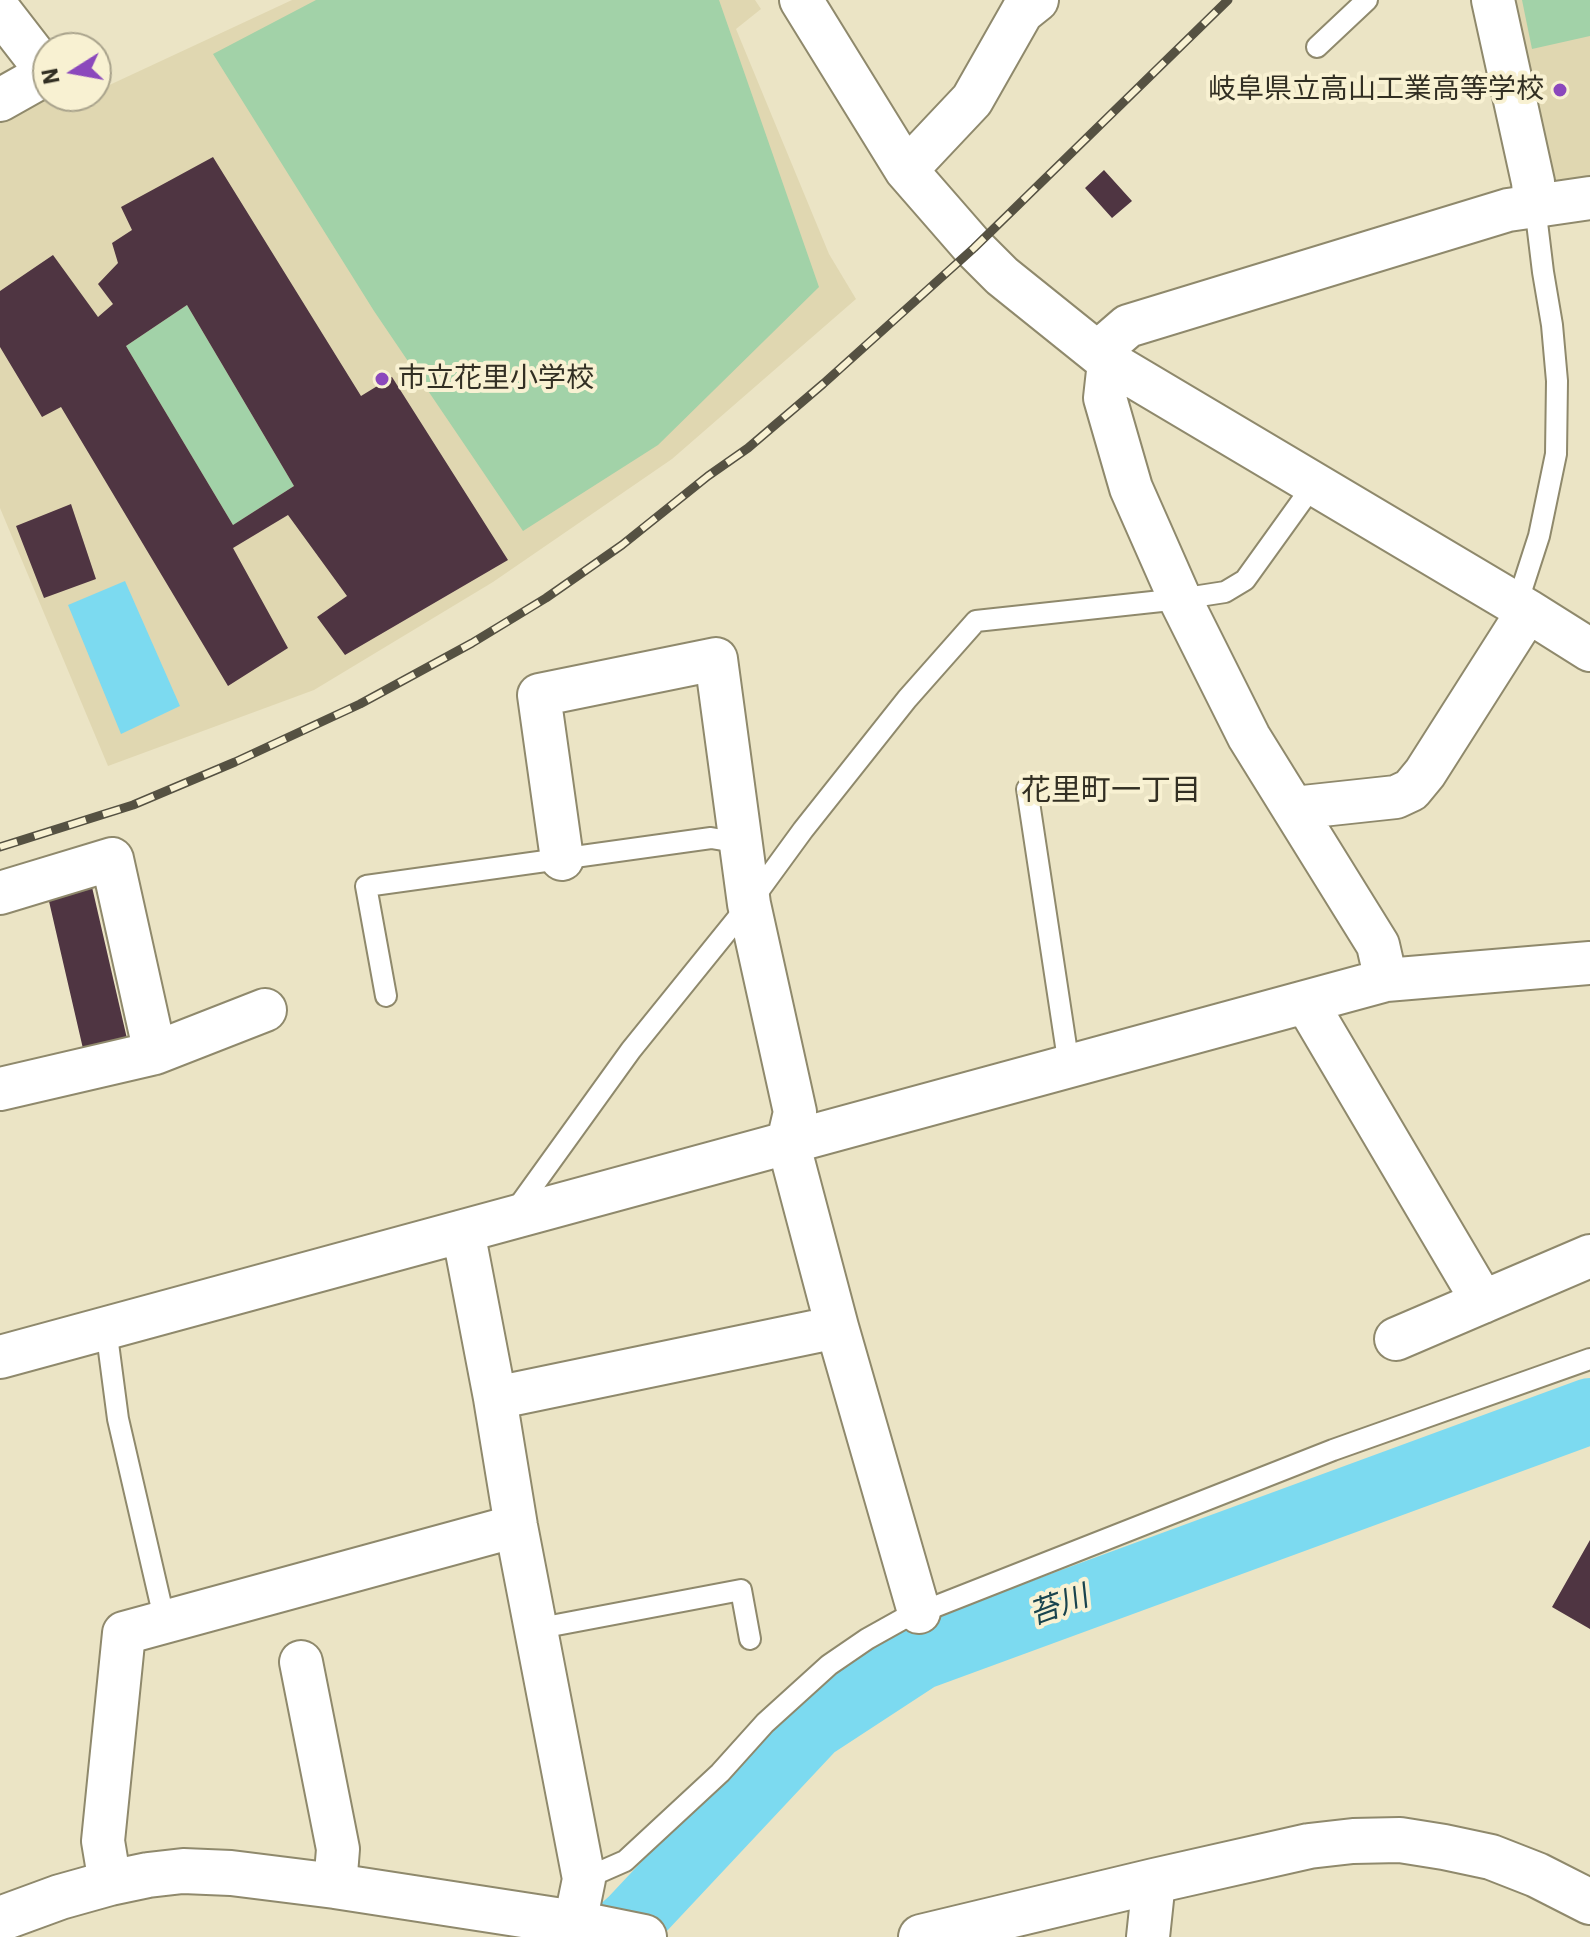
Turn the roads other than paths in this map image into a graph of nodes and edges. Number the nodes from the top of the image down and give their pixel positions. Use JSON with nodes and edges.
{"nodes":[{"id":1,"x":801,"y":0,"type":"edge"},
{"id":2,"x":1037,"y":0,"type":"edge"},
{"id":3,"x":1367,"y":0,"type":"edge"},
{"id":4,"x":1493,"y":0,"type":"edge"},
{"id":5,"x":0,"y":11,"type":"edge"},
{"id":6,"x":1317,"y":47,"type":"dead end"},
{"id":7,"x":0,"y":100,"type":"edge"},
{"id":8,"x":906,"y":170,"type":"junction"},
{"id":9,"x":1590,"y":198,"type":"edge"},
{"id":10,"x":1535,"y":206,"type":"junction"},
{"id":11,"x":1103,"y":357,"type":"junction"},
{"id":12,"x":1314,"y":484,"type":"junction"},
{"id":13,"x":1180,"y":599,"type":"junction"},
{"id":14,"x":1522,"y":608,"type":"junction"},
{"id":15,"x":1590,"y":650,"type":"edge"},
{"id":16,"x":1027,"y":789,"type":"dead end"},
{"id":17,"x":1294,"y":808,"type":"junction"},
{"id":18,"x":741,"y":843,"type":"junction"},
{"id":19,"x":562,"y":859,"type":"junction"},
{"id":20,"x":0,"y":893,"type":"edge"},
{"id":21,"x":749,"y":904,"type":"junction"},
{"id":22,"x":1590,"y":963,"type":"edge"},
{"id":23,"x":1386,"y":980,"type":"junction"},
{"id":24,"x":386,"y":996,"type":"dead end"},
{"id":25,"x":1306,"y":1002,"type":"junction"},
{"id":26,"x":265,"y":1010,"type":"dead end"},
{"id":27,"x":155,"y":1053,"type":"junction"},
{"id":28,"x":1069,"y":1066,"type":"junction"},
{"id":29,"x":0,"y":1089,"type":"edge"},
{"id":30,"x":788,"y":1142,"type":"junction"},
{"id":31,"x":511,"y":1218,"type":"junction"},
{"id":32,"x":463,"y":1231,"type":"junction"},
{"id":33,"x":1590,"y":1256,"type":"edge"},
{"id":34,"x":1483,"y":1302,"type":"junction"},
{"id":35,"x":837,"y":1327,"type":"junction"},
{"id":36,"x":106,"y":1328,"type":"junction"},
{"id":37,"x":1396,"y":1339,"type":"dead end"},
{"id":38,"x":0,"y":1357,"type":"edge"},
{"id":39,"x":1590,"y":1359,"type":"edge"},
{"id":40,"x":495,"y":1398,"type":"junction"},
{"id":41,"x":516,"y":1526,"type":"junction"},
{"id":42,"x":919,"y":1612,"type":"junction"},
{"id":43,"x":165,"y":1622,"type":"junction"},
{"id":44,"x":535,"y":1629,"type":"junction"},
{"id":45,"x":750,"y":1639,"type":"dead end"},
{"id":46,"x":301,"y":1662,"type":"dead end"},
{"id":47,"x":584,"y":1879,"type":"junction"},
{"id":48,"x":1154,"y":1881,"type":"junction"},
{"id":49,"x":110,"y":1883,"type":"junction"},
{"id":50,"x":335,"y":1886,"type":"junction"},
{"id":51,"x":1590,"y":1902,"type":"edge"},
{"id":52,"x":0,"y":1919,"type":"edge"},
{"id":53,"x":580,"y":1924,"type":"junction"},
{"id":54,"x":644,"y":1937,"type":"edge"},
{"id":55,"x":921,"y":1937,"type":"edge"},
{"id":56,"x":1148,"y":1937,"type":"edge"}],
"edges":[{"from":1,"to":8,"type":"street"},
{"from":2,"to":8,"type":"street"},
{"from":3,"to":6,"type":"lane"},
{"from":4,"to":10,"type":"street"},
{"from":5,"to":7,"type":"street"},
{"from":8,"to":11,"type":"street"},
{"from":9,"to":10,"type":"street"},
{"from":10,"to":11,"type":"street"},
{"from":10,"to":14,"type":"lane"},
{"from":11,"to":12,"type":"street"},
{"from":11,"to":13,"type":"street"},
{"from":12,"to":13,"type":"lane"},
{"from":12,"to":14,"type":"street"},
{"from":13,"to":17,"type":"street"},
{"from":13,"to":21,"type":"lane"},
{"from":14,"to":15,"type":"street"},
{"from":14,"to":17,"type":"street"},
{"from":16,"to":28,"type":"lane"},
{"from":17,"to":23,"type":"street"},
{"from":18,"to":19,"type":"lane"},
{"from":18,"to":19,"type":"street"},
{"from":18,"to":21,"type":"street"},
{"from":19,"to":24,"type":"lane"},
{"from":20,"to":27,"type":"street"},
{"from":21,"to":30,"type":"street"},
{"from":21,"to":31,"type":"lane"},
{"from":22,"to":23,"type":"street"},
{"from":23,"to":25,"type":"street"},
{"from":25,"to":28,"type":"street"},
{"from":25,"to":34,"type":"street"},
{"from":26,"to":27,"type":"street"},
{"from":27,"to":29,"type":"street"},
{"from":28,"to":30,"type":"street"},
{"from":30,"to":31,"type":"street"},
{"from":30,"to":35,"type":"street"},
{"from":31,"to":32,"type":"street"},
{"from":32,"to":36,"type":"street"},
{"from":32,"to":40,"type":"street"},
{"from":33,"to":34,"type":"street"},
{"from":34,"to":37,"type":"street"},
{"from":35,"to":40,"type":"street"},
{"from":35,"to":42,"type":"street"},
{"from":36,"to":38,"type":"street"},
{"from":36,"to":43,"type":"lane"},
{"from":39,"to":42,"type":"lane"},
{"from":40,"to":41,"type":"street"},
{"from":41,"to":43,"type":"street"},
{"from":41,"to":44,"type":"street"},
{"from":42,"to":47,"type":"lane"},
{"from":43,"to":49,"type":"street"},
{"from":44,"to":45,"type":"lane"},
{"from":44,"to":47,"type":"street"},
{"from":46,"to":50,"type":"street"},
{"from":47,"to":53,"type":"street"},
{"from":48,"to":51,"type":"street"},
{"from":48,"to":55,"type":"street"},
{"from":48,"to":56,"type":"street"},
{"from":49,"to":50,"type":"street"},
{"from":49,"to":52,"type":"street"},
{"from":50,"to":53,"type":"street"},
{"from":53,"to":54,"type":"street"}]}
